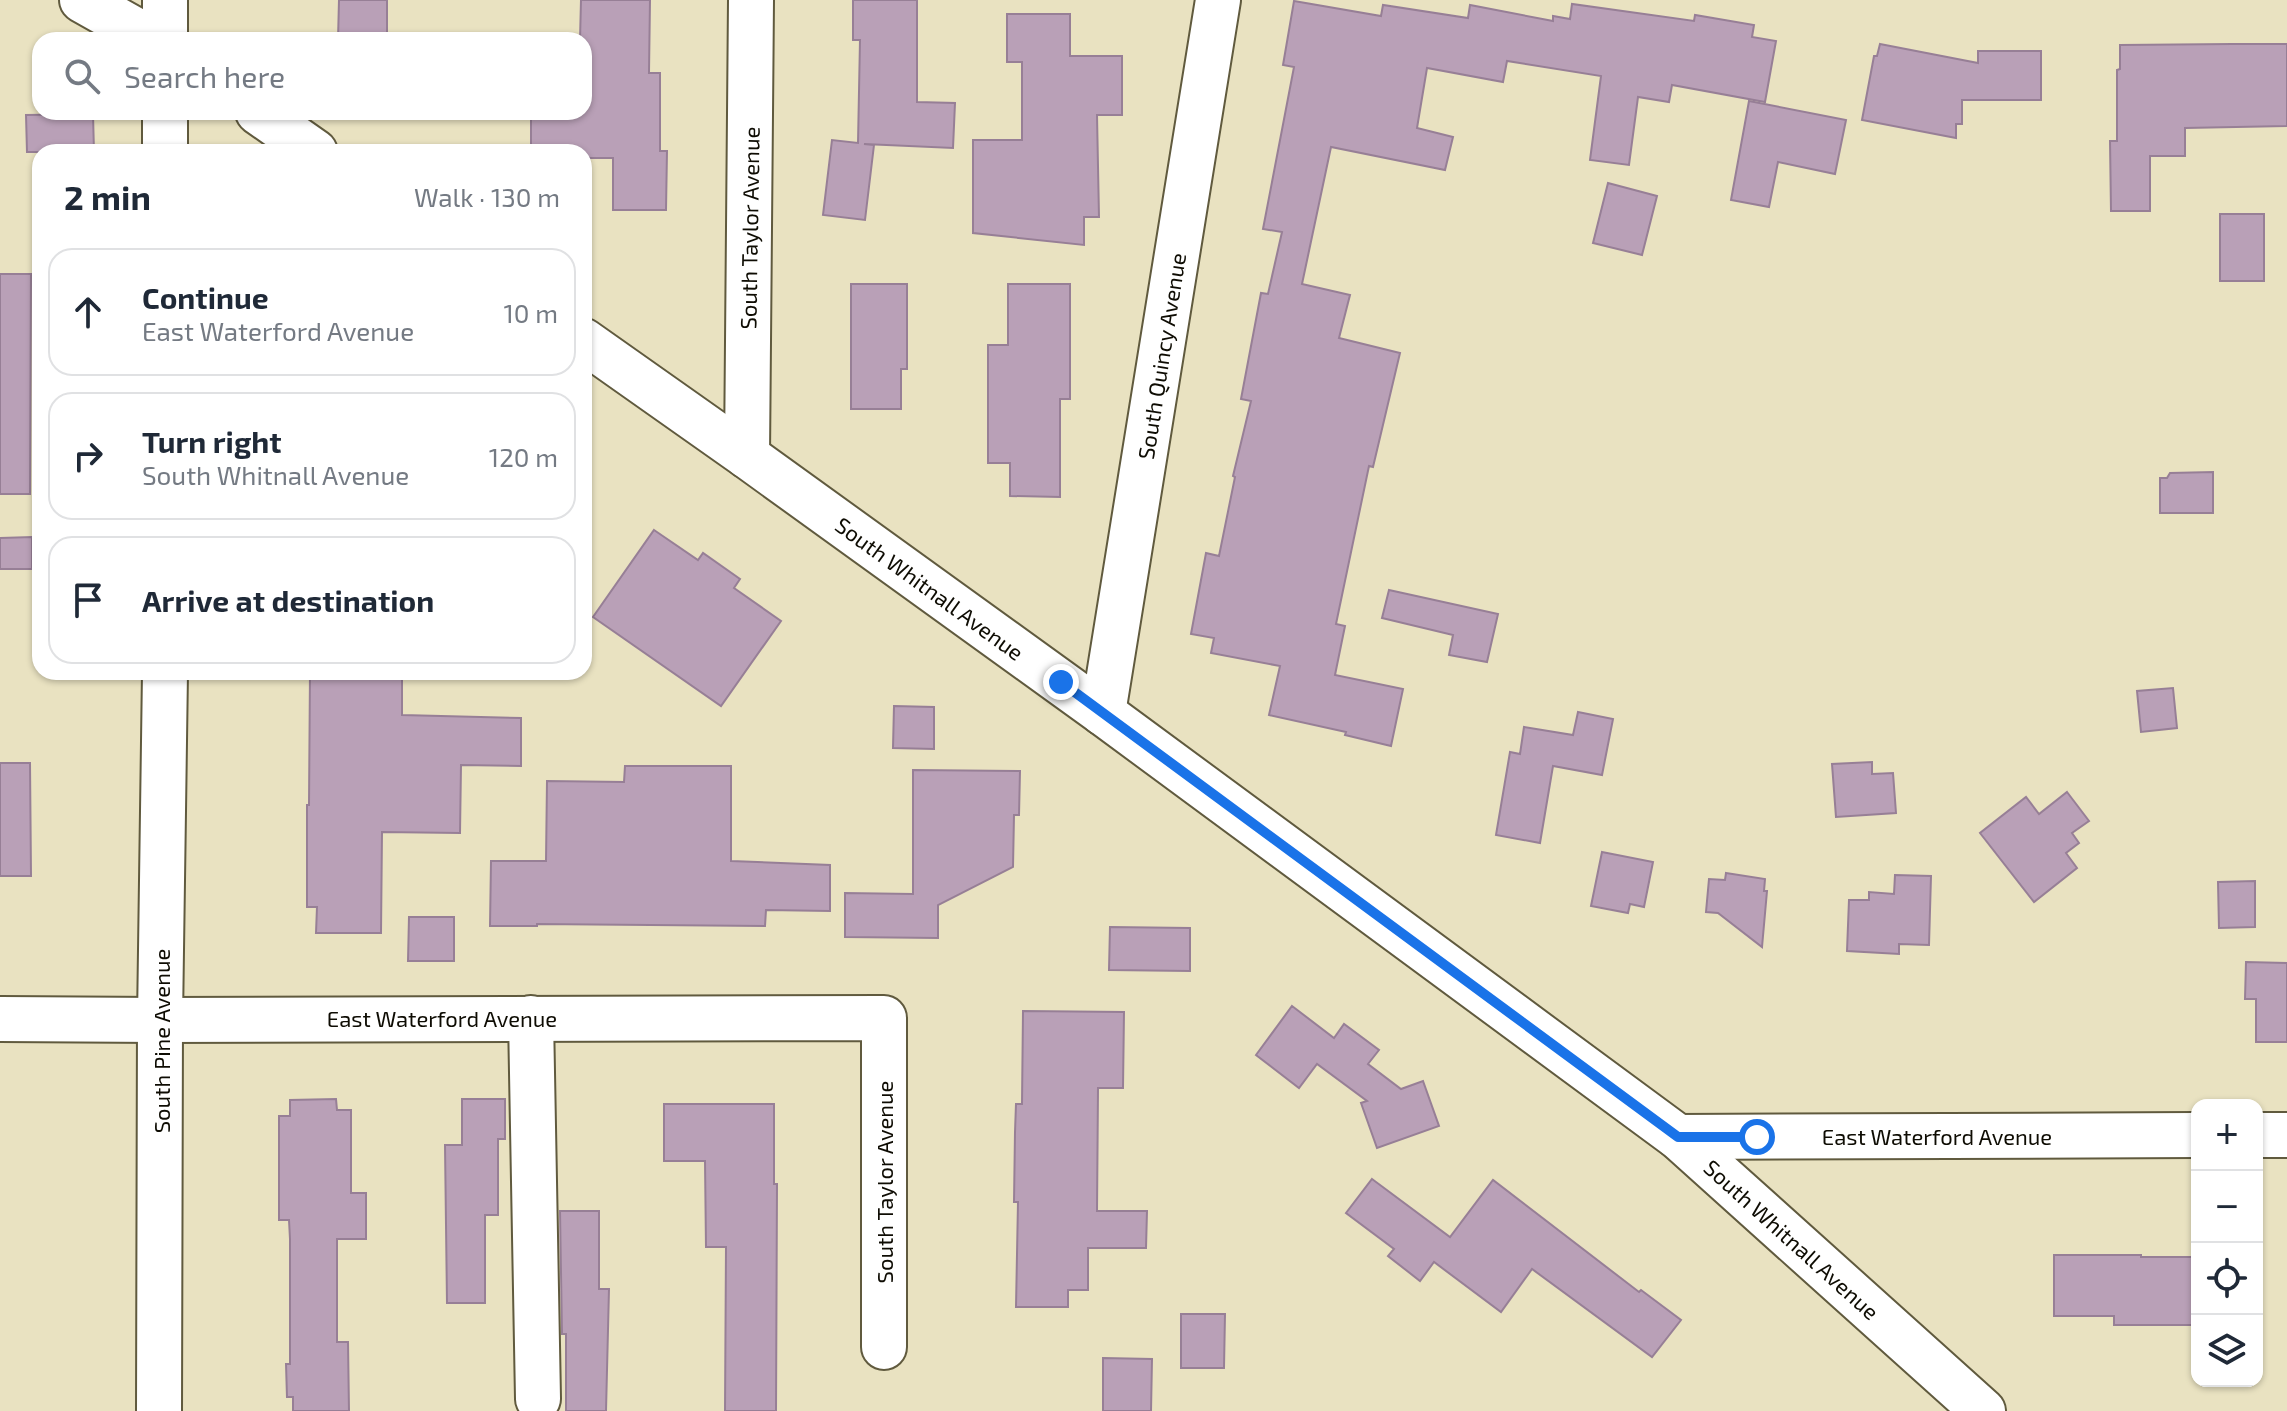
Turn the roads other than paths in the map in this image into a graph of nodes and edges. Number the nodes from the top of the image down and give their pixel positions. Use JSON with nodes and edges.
{"nodes":[{"id":1,"x":82,"y":0,"type":"edge"},
{"id":2,"x":165,"y":0,"type":"edge"},
{"id":3,"x":751,"y":0,"type":"edge"},
{"id":4,"x":1218,"y":0,"type":"edge"},
{"id":5,"x":139,"y":32,"type":"edge"},
{"id":6,"x":165,"y":32,"type":"edge"},
{"id":7,"x":165,"y":120,"type":"edge"},
{"id":8,"x":269,"y":120,"type":"edge"},
{"id":9,"x":165,"y":144,"type":"edge"},
{"id":10,"x":304,"y":144,"type":"edge"},
{"id":11,"x":592,"y":347,"type":"edge"},
{"id":12,"x":747,"y":456,"type":"junction"},
{"id":13,"x":165,"y":680,"type":"edge"},
{"id":14,"x":1103,"y":713,"type":"junction"},
{"id":15,"x":531,"y":1018,"type":"junction"},
{"id":16,"x":884,"y":1018,"type":"joint"},
{"id":17,"x":0,"y":1019,"type":"edge"},
{"id":18,"x":160,"y":1020,"type":"junction"},
{"id":19,"x":2191,"y":1135,"type":"edge"},
{"id":20,"x":2263,"y":1135,"type":"edge"},
{"id":21,"x":2287,"y":1135,"type":"edge"},
{"id":22,"x":1678,"y":1137,"type":"junction"},
{"id":23,"x":884,"y":1347,"type":"dead end"},
{"id":24,"x":538,"y":1399,"type":"dead end"},
{"id":25,"x":159,"y":1411,"type":"edge"},
{"id":26,"x":1983,"y":1411,"type":"edge"}],
"edges":[{"from":1,"to":5,"type":"street"},
{"from":2,"to":6,"type":"street"},
{"from":3,"to":12,"type":"street","name":"South Taylor Avenue"},
{"from":4,"to":14,"type":"street","name":"South Quincy Avenue"},
{"from":7,"to":9,"type":"street"},
{"from":8,"to":10,"type":"street"},
{"from":11,"to":12,"type":"street","name":"South Whitnall Avenue"},
{"from":12,"to":14,"type":"street","name":"South Whitnall Avenue"},
{"from":13,"to":18,"type":"street","name":"South Pine Avenue"},
{"from":14,"to":22,"type":"street","name":"South Whitnall Avenue"},
{"from":15,"to":16,"type":"street","name":"East Waterford Avenue"},
{"from":15,"to":18,"type":"street","name":"East Waterford Avenue"},
{"from":15,"to":24,"type":"street"},
{"from":16,"to":23,"type":"street","name":"South Taylor Avenue"},
{"from":17,"to":18,"type":"street","name":"East Waterford Avenue"},
{"from":18,"to":25,"type":"street","name":"South Pine Avenue"},
{"from":19,"to":22,"type":"street","name":"East Waterford Avenue"},
{"from":20,"to":21,"type":"street"},
{"from":22,"to":26,"type":"street","name":"South Whitnall Avenue"}]}
